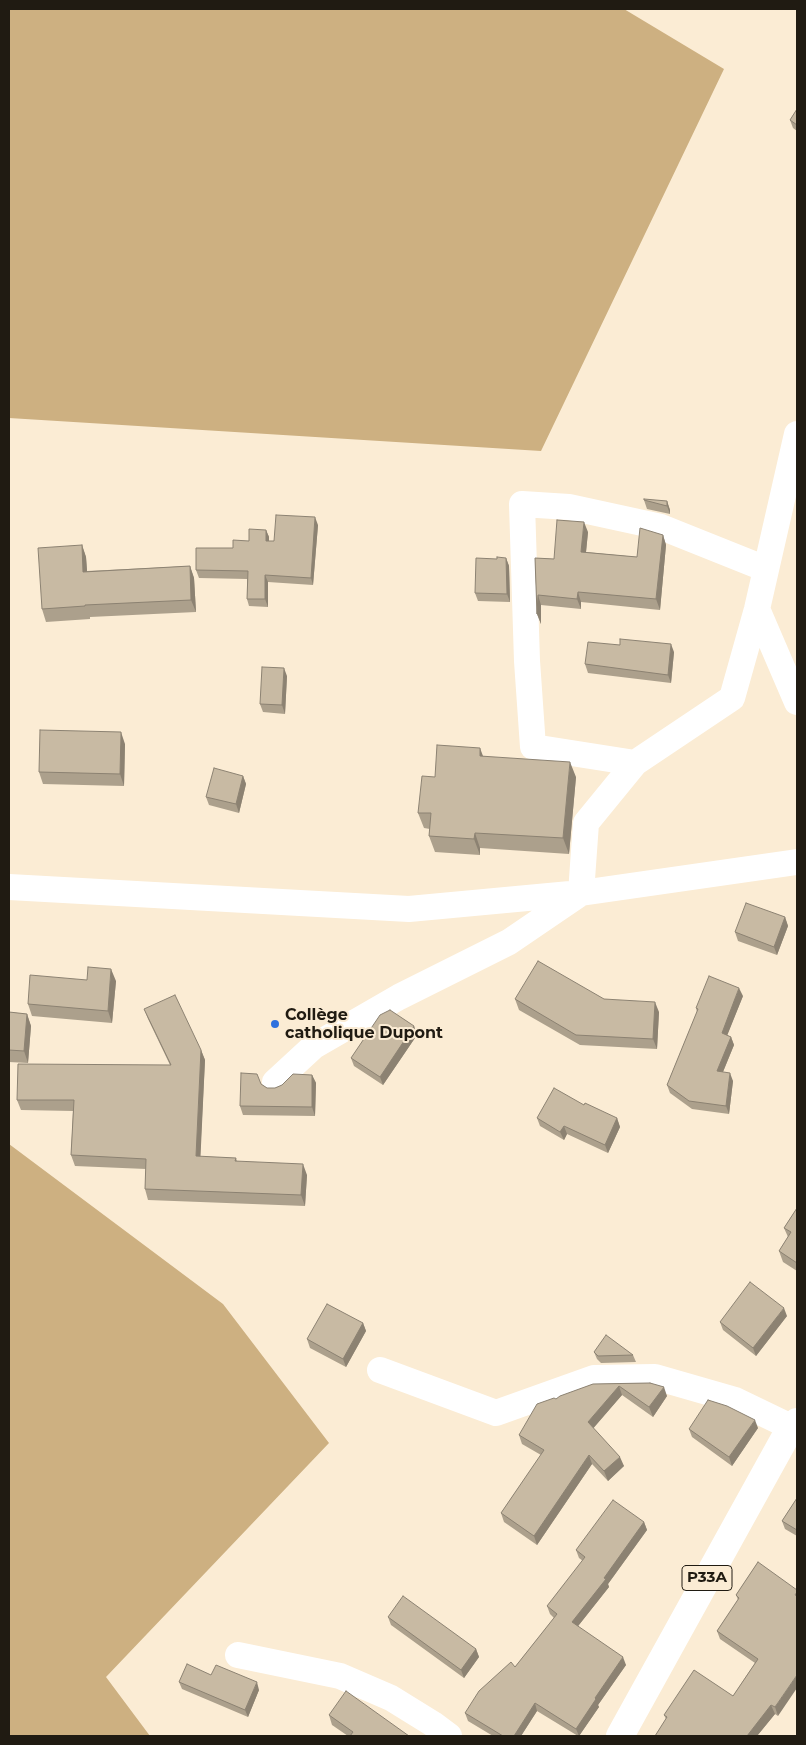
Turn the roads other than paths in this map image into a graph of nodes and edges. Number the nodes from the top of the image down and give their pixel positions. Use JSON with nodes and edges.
{"nodes":[{"id":1,"x":797,"y":434,"type":"edge"},
{"id":2,"x":766,"y":569,"type":"junction"},
{"id":3,"x":757,"y":610,"type":"junction"},
{"id":4,"x":797,"y":702,"type":"edge"},
{"id":5,"x":635,"y":763,"type":"junction"},
{"id":6,"x":797,"y":862,"type":"edge"},
{"id":7,"x":9,"y":887,"type":"edge"},
{"id":8,"x":581,"y":893,"type":"junction"},
{"id":9,"x":275,"y":1082,"type":"dead end"},
{"id":10,"x":380,"y":1370,"type":"dead end"},
{"id":11,"x":794,"y":1424,"type":"edge"},
{"id":12,"x":238,"y":1654,"type":"dead end"},
{"id":13,"x":449,"y":1736,"type":"edge"},
{"id":14,"x":620,"y":1736,"type":"edge"}],
"edges":[{"from":1,"to":2,"type":"street"},
{"from":2,"to":3,"type":"street"},
{"from":2,"to":5,"type":"street"},
{"from":3,"to":4,"type":"street"},
{"from":3,"to":5,"type":"street"},
{"from":5,"to":8,"type":"street"},
{"from":6,"to":8,"type":"street"},
{"from":7,"to":8,"type":"street"},
{"from":8,"to":9,"type":"street"},
{"from":10,"to":11,"type":"street"},
{"from":11,"to":14,"type":"main road","number":"P33A"},
{"from":12,"to":13,"type":"street"}]}
